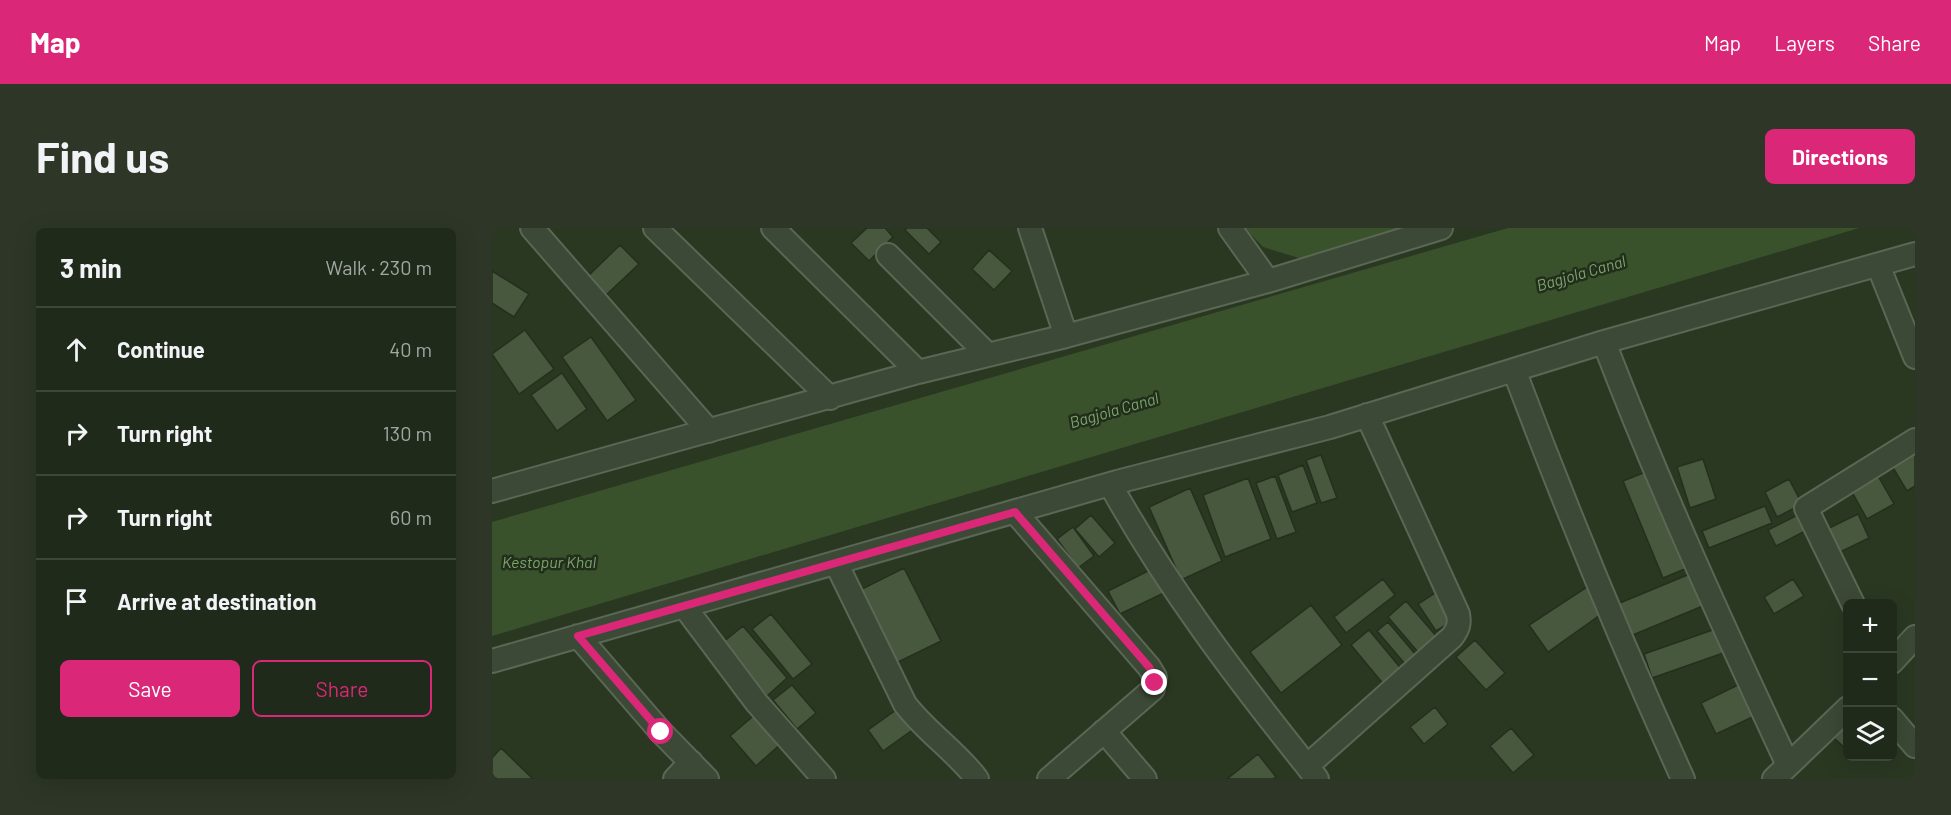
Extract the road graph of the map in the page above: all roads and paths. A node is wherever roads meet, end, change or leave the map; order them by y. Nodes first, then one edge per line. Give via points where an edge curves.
1 (532, 228) edge
2 (655, 228) edge
3 (773, 228) edge
4 (1030, 228) edge
5 (1230, 228) edge
6 (1442, 228) edge
7 (1915, 254) edge
8 (888, 255) dead end
9 (1878, 265) junction
10 (1268, 281) junction
11 (1066, 336) junction
12 (1604, 342) junction
13 (988, 355) junction
14 (1915, 357) edge
15 (1514, 370) junction
16 (918, 372) junction
17 (830, 398) junction
18 (1367, 415) junction
19 (709, 431) junction
20 (1915, 440) edge
21 (1110, 484) junction
22 (492, 491) edge
23 (1015, 512) junction
24 (836, 563) junction
25 (1852, 599) edge
26 (684, 606) junction
27 (578, 636) junction
28 (1915, 637) edge
29 (1897, 657) edge
30 (492, 661) edge
31 (1843, 713) edge
32 (1897, 724) edge
33 (1104, 731) junction
34 (1915, 746) edge
35 (691, 762) junction
36 (1312, 772) edge
37 (1781, 772) edge
38 (675, 779) edge
39 (707, 779) edge
40 (824, 779) edge
41 (977, 779) edge
42 (1049, 779) edge
43 (1145, 779) edge
44 (1683, 779) edge

1 - 19 street
2 - 17 street
3 - 16 street
4 - 11 street
5 - 10 street
6 - 10 street
7 - 9 street
8 - 13 street
9 - 12 street
9 - 14 street
10 - 11 street
11 - 13 street
12 - 15 street
12 - 37 street via 1739,661
13 - 16 street
15 - 18 street
15 - 44 street via 1571,521
16 - 17 street
17 - 19 street
18 - 21 street
18 - 36 street via 1453,604 1458,630
19 - 22 street
20 - 25 street via 1806,508
21 - 23 street
21 - 36 street via 1169,582 1236,677
23 - 24 street
23 - 33 street via 1155,677 1153,689
24 - 26 street
24 - 41 street via 905,704
26 - 27 street
26 - 40 street via 756,702
27 - 30 street
27 - 35 street
28 - 29 street
31 - 37 street
32 - 34 street
33 - 42 street
33 - 43 street
35 - 38 street
35 - 39 street

